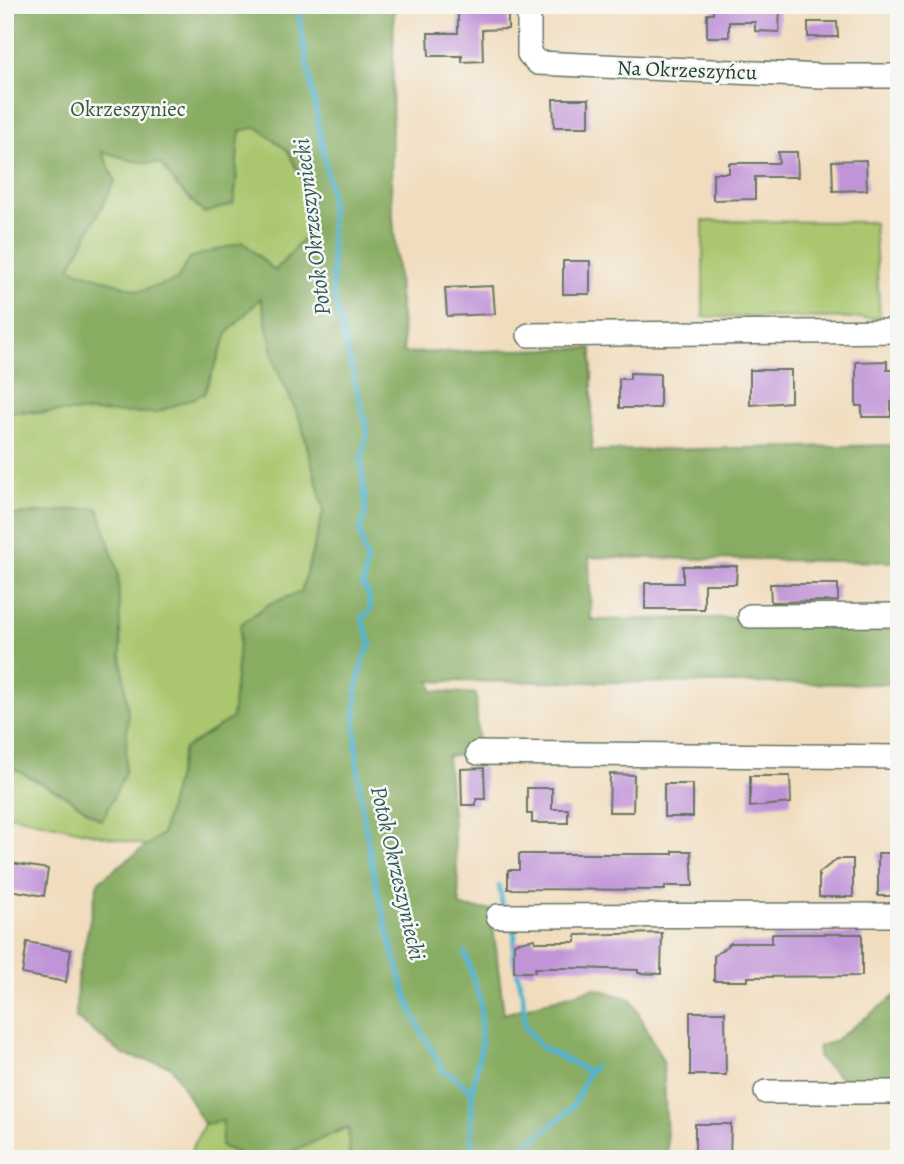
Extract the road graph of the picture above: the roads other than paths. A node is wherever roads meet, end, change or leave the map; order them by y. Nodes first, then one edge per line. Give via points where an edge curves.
1 (529, 5) edge
2 (899, 76) edge
3 (899, 331) edge
4 (528, 335) dead end
5 (899, 615) edge
6 (750, 617) dead end
7 (478, 753) dead end
8 (899, 757) edge
9 (899, 915) edge
10 (498, 916) dead end
11 (766, 1092) dead end
12 (899, 1092) edge

1 - 2 street, Na Okrzeszyńcu via 529,54 538,63
3 - 4 street
5 - 6 street
7 - 8 street
9 - 10 street
11 - 12 street

